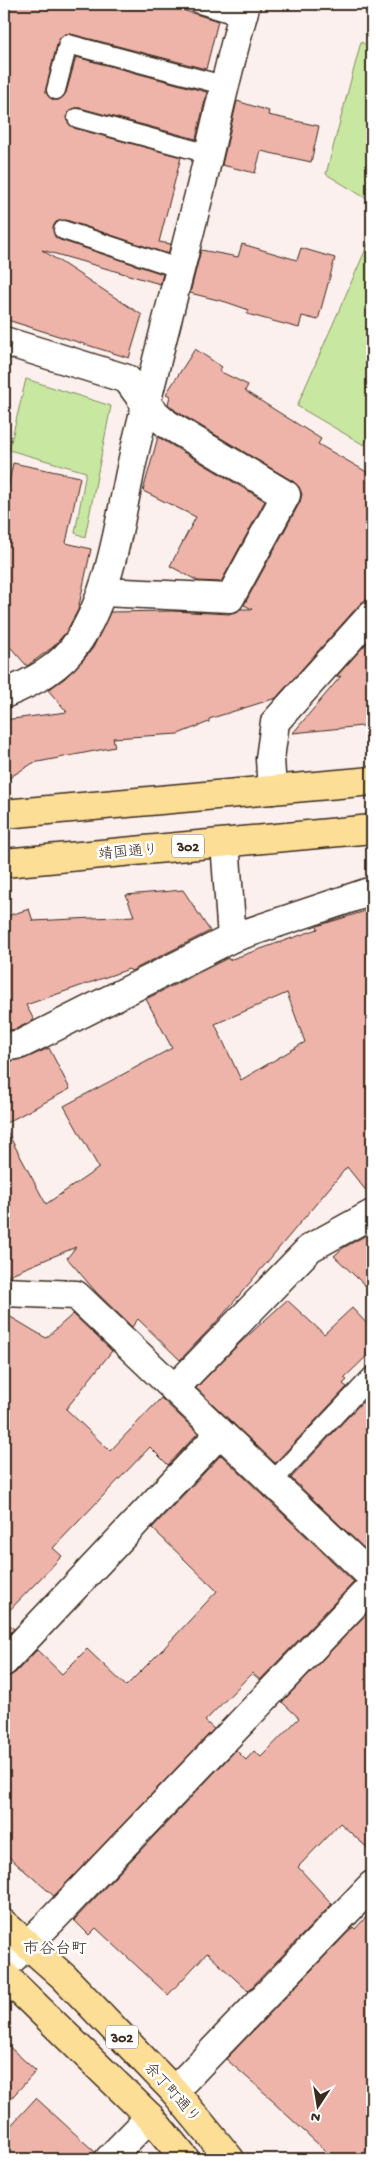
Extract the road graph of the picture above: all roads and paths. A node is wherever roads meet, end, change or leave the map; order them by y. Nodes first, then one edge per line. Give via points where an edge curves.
1 (199, 4) edge
2 (244, 10) edge
3 (223, 85) junction
4 (56, 90) dead end
5 (77, 118) dead end
6 (209, 154) junction
7 (63, 230) dead end
8 (181, 269) junction
9 (4, 341) edge
10 (146, 405) junction
11 (104, 592) junction
12 (372, 614) edge
13 (4, 694) edge
14 (372, 781) edge
15 (272, 790) junction
16 (4, 814) edge
17 (372, 829) edge
18 (225, 843) junction
19 (4, 863) edge
20 (372, 891) edge
21 (232, 938) junction
22 (4, 1047) edge
23 (372, 1214) edge
24 (4, 1292) edge
25 (372, 1376) edge
26 (174, 1388) junction
27 (220, 1433) junction
28 (272, 1482) junction
29 (372, 1577) edge
30 (372, 1586) edge
31 (4, 1662) edge
32 (372, 1885) edge
33 (4, 1924) edge
34 (27, 1946) junction
35 (4, 1967) edge
36 (4, 1975) edge
37 (174, 2091) junction
38 (150, 2116) junction
39 (109, 2159) edge
40 (185, 2159) edge
41 (230, 2159) edge

1 - 2 lane
2 - 3 street
3 - 4 lane via 68,44
3 - 6 street
5 - 6 lane
6 - 8 street
7 - 8 lane
8 - 10 street
9 - 10 street via 127,379
10 - 11 street
10 - 11 street via 167,424 286,495 230,598
11 - 13 street via 79,640 58,664 33,682
12 - 15 street via 274,722 270,759
14 - 15 main road
15 - 16 main road
17 - 18 main road, 靖国通り / 302
18 - 19 main road, 靖国通り / 302
18 - 21 street
20 - 21 street
21 - 22 street via 21,1044
23 - 26 street via 310,1248
24 - 26 street via 76,1295
25 - 28 lane
26 - 27 street
27 - 28 street
27 - 31 street
28 - 29 street
30 - 34 street
32 - 37 street
33 - 34 main road, 余丁町通り / 302
34 - 35 street
34 - 37 main road, 余丁町通り / 302 via 64,1977
36 - 38 main road, 302
37 - 41 main road, 余丁町通り / 302
38 - 39 street
38 - 40 main road, 302

